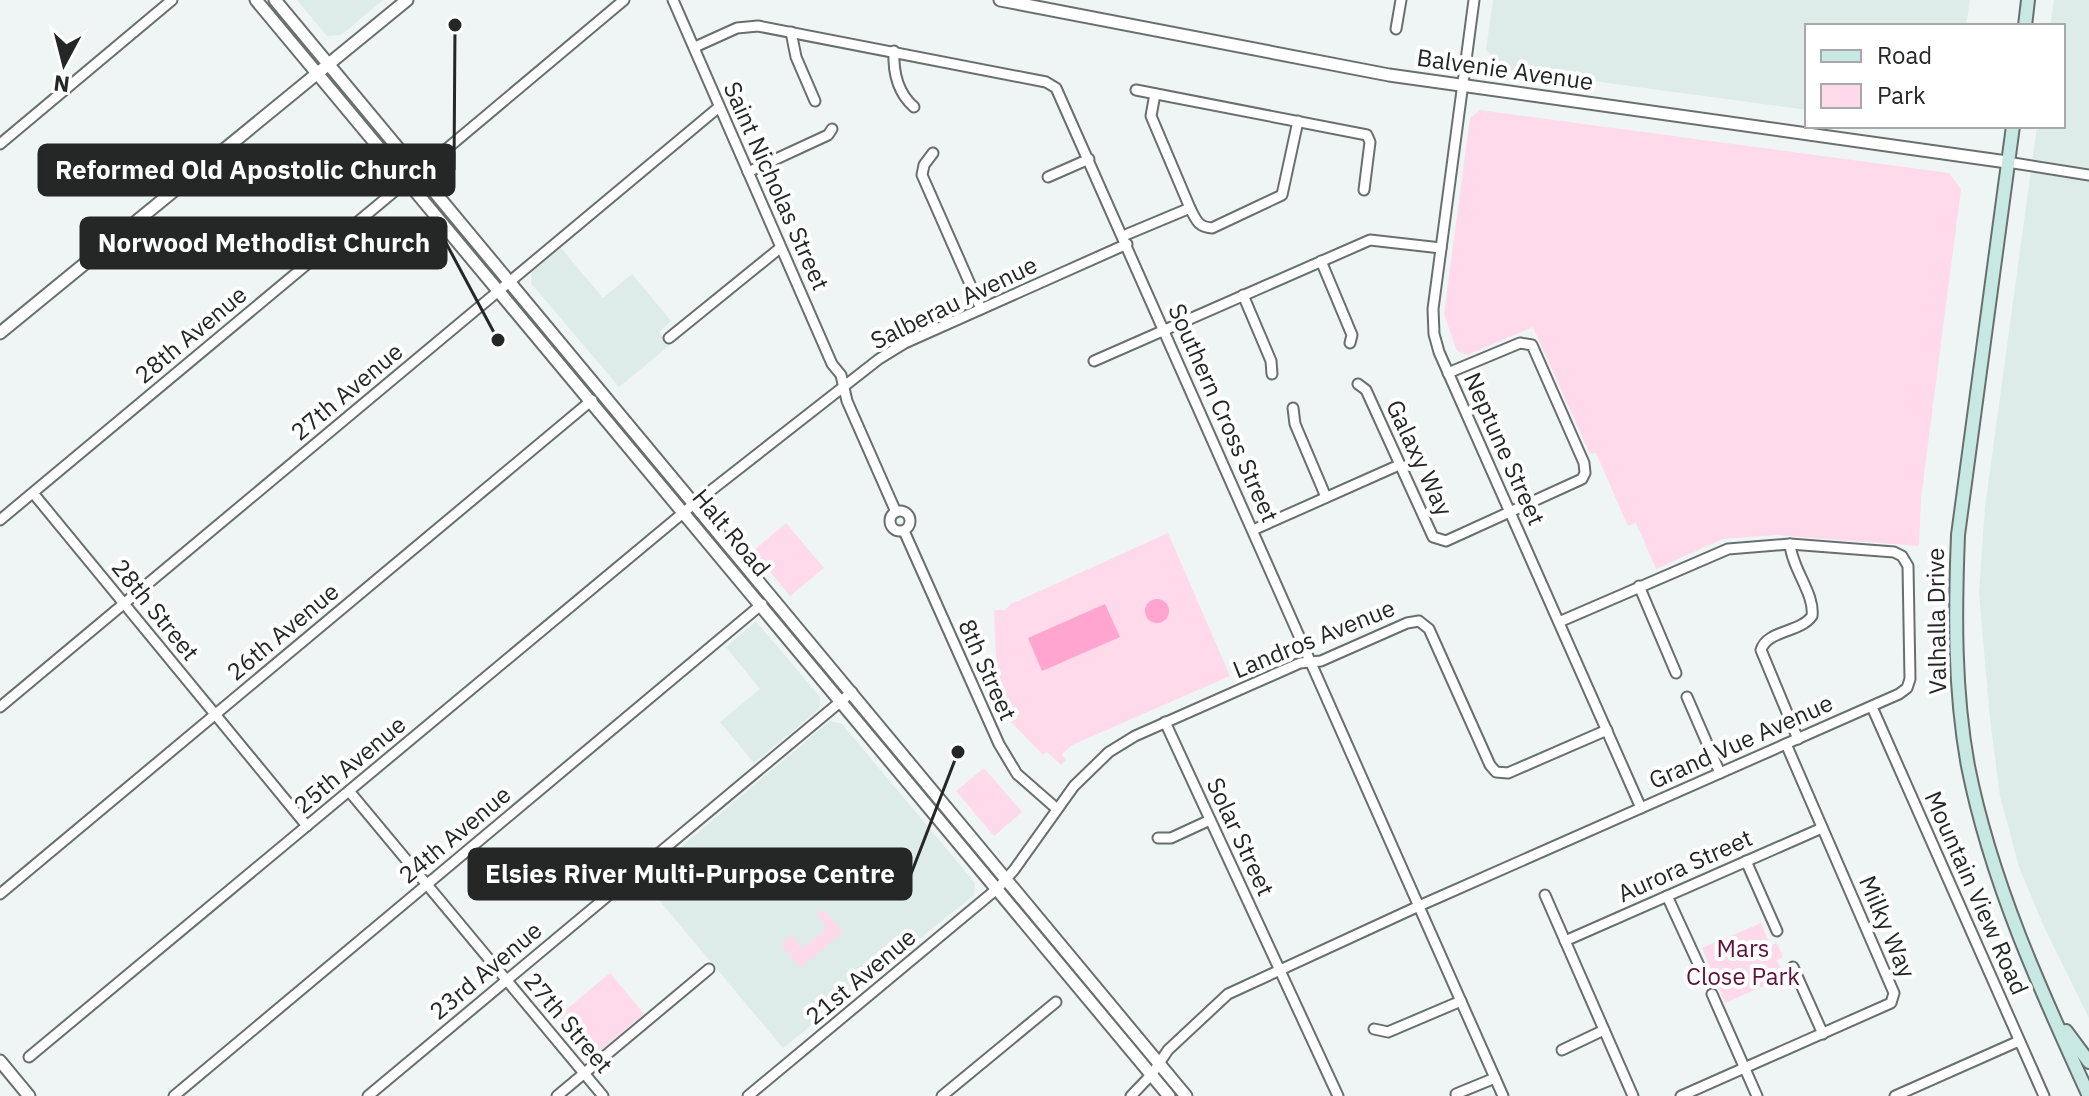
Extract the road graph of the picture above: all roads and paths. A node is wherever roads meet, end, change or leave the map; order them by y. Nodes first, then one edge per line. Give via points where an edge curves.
1 (172, 0) edge
2 (256, 0) edge
3 (275, 0) edge
4 (407, 0) edge
5 (624, 0) edge
6 (673, 0) edge
7 (1000, 0) edge
8 (1401, 0) edge
9 (1474, 0) edge
10 (2028, 0) edge
11 (2025, 24) edge
12 (1396, 29) dead end
13 (791, 32) junction
14 (695, 47) junction
15 (894, 51) junction
16 (327, 64) junction
17 (316, 72) junction
18 (1462, 86) junction
19 (1136, 90) dead end
20 (1155, 94) junction
21 (815, 101) dead end
22 (719, 107) junction
23 (914, 107) dead end
24 (1298, 121) junction
25 (2013, 128) edge
26 (832, 129) dead end
27 (0, 144) edge
28 (933, 153) dead end
29 (1089, 159) junction
30 (2007, 162) junction
31 (419, 172) junction
32 (748, 172) junction
33 (2089, 175) edge
34 (1048, 177) dead end
35 (408, 180) junction
36 (1364, 190) dead end
37 (1190, 208) junction
38 (1125, 240) junction
39 (780, 248) junction
40 (1441, 248) junction
41 (1321, 261) junction
42 (510, 281) junction
43 (500, 290) junction
44 (1243, 295) junction
45 (981, 309) junction
46 (1165, 330) junction
47 (0, 333) edge
48 (669, 338) dead end
49 (1350, 343) dead end
50 (1094, 361) dead end
51 (1448, 373) junction
52 (1272, 374) dead end
53 (1358, 384) dead end
54 (843, 386) junction
55 (592, 400) junction
56 (1293, 408) dead end
57 (1399, 465) junction
58 (33, 493) junction
59 (1326, 497) junction
60 (695, 503) junction
61 (1510, 511) junction
62 (685, 512) junction
63 (0, 520) edge
64 (1253, 530) junction
65 (1790, 544) junction
66 (1639, 586) junction
67 (124, 604) junction
68 (762, 604) junction
69 (1559, 622) junction
70 (1311, 662) junction
71 (1676, 673) dead end
72 (852, 692) junction
73 (1687, 697) dead end
74 (842, 701) junction
75 (0, 707) edge
76 (1872, 707) junction
77 (215, 715) junction
78 (1165, 722) junction
79 (1607, 730) junction
80 (1798, 739) junction
81 (1786, 744) junction
82 (1720, 773) junction
83 (349, 791) junction
84 (1641, 808) junction
85 (1057, 809) junction
86 (1210, 820) junction
87 (307, 826) junction
88 (1822, 828) junction
89 (1158, 838) dead end
90 (1746, 861) junction
91 (1002, 883) junction
92 (427, 885) junction
93 (0, 894) edge
94 (1545, 895) dead end
95 (1667, 896) junction
96 (1419, 906) junction
97 (1777, 931) dead end
98 (1565, 941) junction
99 (1793, 967) dead end
100 (709, 969) dead end
101 (1280, 969) junction
102 (1702, 972) dead end
103 (506, 980) junction
104 (2041, 991) junction
105 (1712, 994) dead end
106 (1461, 1001) junction
107 (1056, 1002) dead end
108 (1374, 1029) dead end
109 (1604, 1030) junction
110 (1823, 1034) junction
111 (2019, 1041) junction
112 (1562, 1050) dead end
113 (29, 1057) dead end
114 (0, 1061) edge
115 (1160, 1062) junction
116 (2089, 1062) edge
117 (1745, 1068) junction
118 (584, 1074) junction
119 (1152, 1074) junction
120 (1495, 1078) junction
121 (1456, 1094) edge
122 (1333, 1095) edge
123 (29, 1096) edge
124 (174, 1096) edge
125 (368, 1096) edge
126 (557, 1096) edge
127 (603, 1096) edge
128 (748, 1096) edge
129 (942, 1096) edge
130 (1131, 1096) edge
131 (1169, 1096) edge
132 (1186, 1096) edge
133 (1503, 1096) edge
134 (1633, 1096) edge
135 (1681, 1096) edge
136 (1757, 1096) edge
137 (1895, 1096) edge
138 (2044, 1096) edge
139 (2089, 1096) edge

1 - 27 street
2 - 17 street, Halt Road
3 - 16 street, Halt Road
4 - 16 street
5 - 31 street
6 - 14 street, Saint Nicholas Street
7 - 18 street, Balvenie Avenue
8 - 12 street
9 - 18 street, Neptune Street
10 - 11 main road
13 - 14 street, Southern Cross Street via 748,26
13 - 15 street, Southern Cross Street
13 - 21 street
14 - 22 street, Saint Nicholas Street
15 - 23 street via 893,68 904,98
15 - 29 street, Southern Cross Street via 1046,82 1056,88
16 - 17 street
16 - 31 street, Halt Road
17 - 35 street, Halt Road
17 - 47 street
18 - 30 street, Balvenie Avenue
18 - 40 street, Neptune Street
19 - 20 street
20 - 24 street
20 - 37 street via 1151,116
22 - 32 street, Saint Nicholas Street
22 - 42 street, 27th Avenue
24 - 36 street via 1367,135
24 - 37 street via 1282,195 1212,228 1196,221
25 - 30 main road, Valhalla Drive
26 - 32 street
28 - 45 street via 922,175
29 - 34 street
29 - 38 street, Southern Cross Street
30 - 33 street
30 - 104 main road, Valhalla Drive via 1962,494 1956,630 1959,697 1975,796 2005,899
31 - 42 street, Halt Road
32 - 39 street, Saint Nicholas Street
35 - 43 street, Halt Road
35 - 58 street, 28th Avenue
37 - 38 street, Salberau Avenue
38 - 45 street, Salberau Avenue
38 - 46 street, Southern Cross Street
39 - 48 street
39 - 54 street, Saint Nicholas Street
40 - 41 street via 1370,240
40 - 51 street, Neptune Street via 1433,326
41 - 44 street
41 - 49 street via 1352,335
42 - 43 street, 27th Avenue
42 - 60 street, Halt Road
43 - 55 street, Halt Road
43 - 67 street, 27th Avenue
44 - 46 street
44 - 52 street
45 - 54 street, Salberau Avenue via 891,350
46 - 50 street
46 - 64 street, Southern Cross Street
51 - 61 street, Neptune Street
51 - 61 street, Galaxy Way via 1520,343 1535,349 1585,473 1575,484
53 - 57 street, Galaxy Way via 1366,390
54 - 60 street, Salberau Avenue
54 - 85 street, 8th Street via 896,512 909,519 904,531 999,744 1017,774
55 - 62 street, Halt Road
55 - 77 street, 26th Avenue
56 - 59 street
57 - 59 street
57 - 61 street, Galaxy Way via 1437,540 1446,541
58 - 63 street, 28th Avenue
58 - 67 street, 28th Street
59 - 64 street
60 - 62 street, 25th Avenue
60 - 72 street, Halt Road
61 - 69 street, Neptune Street
62 - 68 street, Halt Road
62 - 83 street, 25th Avenue
64 - 70 street, Southern Cross Street
65 - 66 street, Grand Vue Avenue via 1720,551
65 - 76 street, Grand Vue Avenue via 1894,552 1907,562 1909,684
65 - 80 street via 1812,616 1765,641 1761,650
66 - 69 street, Grand Vue Avenue
66 - 71 street
67 - 75 street, 27th Avenue
67 - 77 street, 28th Street
68 - 74 street, Halt Road
68 - 92 street, 24th Avenue
69 - 79 street, Neptune Street
70 - 78 street, Landros Avenue
70 - 79 street, Landros Avenue via 1411,621 1422,623 1490,765 1500,774
70 - 96 street, Southern Cross Street
72 - 74 street, 23rd Avenue
72 - 91 street, Halt Road
73 - 82 street
74 - 91 street, Halt Road
74 - 103 street, 23rd Avenue
76 - 80 street, Grand Vue Avenue
76 - 111 street, Mountain View Road
77 - 87 street, 28th Street
77 - 93 street, 26th Avenue
78 - 85 street, Landros Avenue via 1121,743 1097,762
78 - 86 street, Solar Street
79 - 84 street, Neptune Street
80 - 81 street, Grand Vue Avenue
81 - 82 street, Grand Vue Avenue
81 - 88 street, Milky Way
82 - 84 street, Grand Vue Avenue
83 - 87 street, 25th Avenue
83 - 92 street, 27th Street
84 - 96 street, Grand Vue Avenue
85 - 91 street, Landros Avenue
86 - 89 street via 1171,838
86 - 101 street, Solar Street
87 - 113 street, 25th Avenue
88 - 90 street, Aurora Street
88 - 110 street, Milky Way via 1894,996 1891,1003
90 - 95 street, Aurora Street
90 - 97 street
91 - 115 street, Halt Road
91 - 119 street, Halt Road
91 - 128 street, 21st Avenue
92 - 103 street, 27th Street
92 - 124 street, 24th Avenue
94 - 98 street
95 - 98 street, Aurora Street
95 - 102 street
96 - 101 street, Grand Vue Avenue
96 - 106 street, Southern Cross Street
98 - 109 street
99 - 110 street
100 - 118 street
101 - 115 street, Grand Vue Avenue via 1224,996
101 - 122 street, Solar Street
103 - 118 street, 27th Street
103 - 125 street, 23rd Avenue
104 - 116 main road
104 - 139 main road, Valhalla Drive
105 - 117 street
106 - 108 street via 1388,1032
106 - 120 street, Southern Cross Street
107 - 129 street
109 - 112 street
109 - 134 street
110 - 117 street, Milky Way
111 - 137 street
111 - 138 street, Mountain View Road
114 - 123 street
115 - 119 street, Grand Vue Avenue
115 - 132 street, Halt Road
117 - 135 street, Milky Way
117 - 136 street
118 - 126 street
118 - 127 street, 27th Street
119 - 130 street, Grand Vue Avenue
119 - 131 street, Halt Road
120 - 121 street
120 - 133 street, Southern Cross Street

